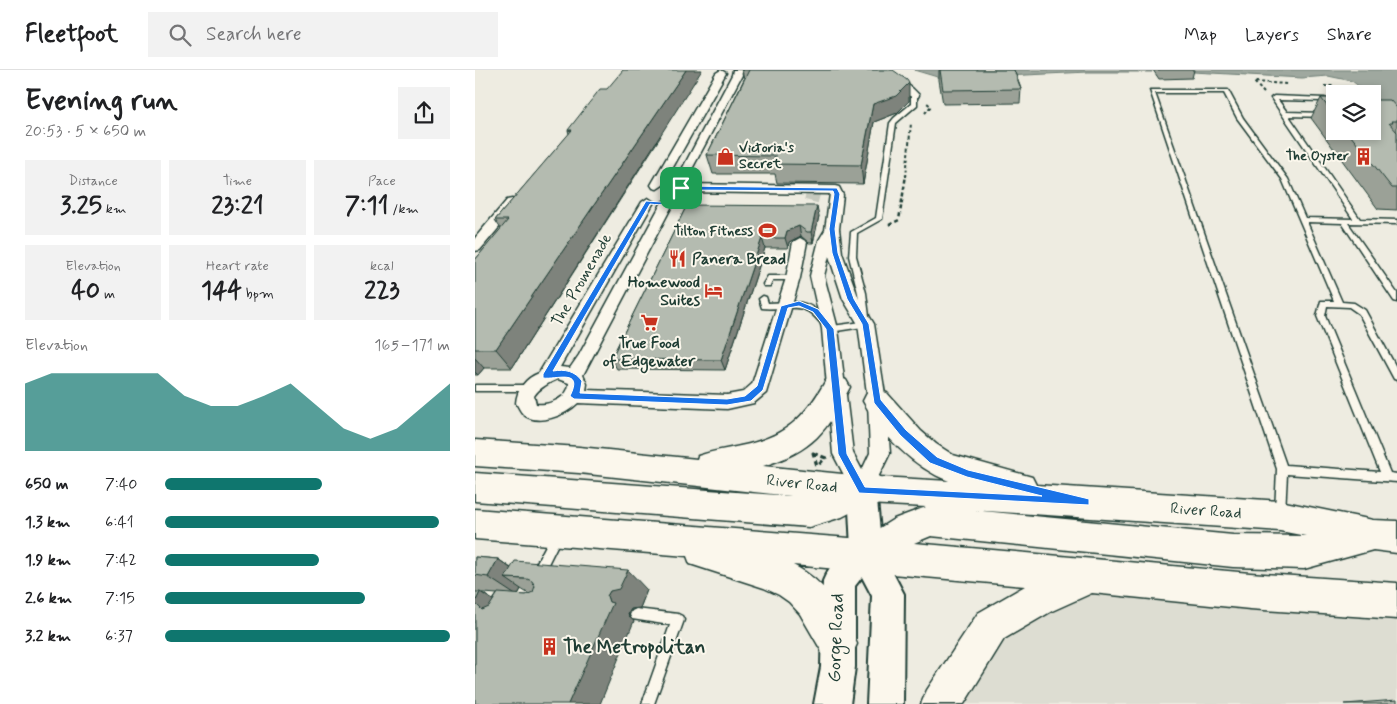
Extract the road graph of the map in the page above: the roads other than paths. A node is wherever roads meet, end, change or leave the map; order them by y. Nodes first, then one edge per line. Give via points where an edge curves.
1 (737, 70) edge
2 (846, 70) edge
3 (717, 72) edge
4 (914, 95) joint
5 (1326, 101) edge
6 (1285, 114) junction
7 (1326, 114) edge
8 (657, 185) junction
9 (676, 193) junction
10 (520, 194) edge
11 (648, 202) junction
12 (1303, 220) junction
13 (1343, 220) junction
14 (1358, 221) junction
15 (1397, 222) edge
16 (832, 229) junction
17 (800, 242) tunnel mouth
18 (475, 247) edge
19 (793, 278) junction
20 (767, 284) dead end
21 (763, 299) dead end
22 (1397, 299) edge
23 (1338, 302) junction
24 (785, 306) junction
25 (865, 324) junction
26 (830, 329) junction
27 (546, 376) junction
28 (574, 376) junction
29 (1397, 377) edge
30 (836, 387) junction
31 (475, 388) edge
32 (529, 388) junction
33 (574, 396) junction
34 (877, 400) junction
35 (475, 453) edge
36 (1282, 469) junction
37 (676, 471) junction
38 (1392, 477) edge
39 (475, 487) edge
40 (862, 490) junction
41 (1085, 502) junction
42 (1279, 516) junction
43 (475, 524) edge
44 (559, 530) junction
45 (650, 536) junction
46 (1385, 536) edge
47 (867, 555) junction
48 (1091, 576) junction
49 (533, 580) edge
50 (1397, 601) edge
51 (636, 614) dead end
52 (838, 644) junction
53 (648, 704) edge
54 (832, 704) edge
55 (885, 704) edge
56 (941, 704) edge

1 - 3 street
1 - 9 street
2 - 4 street via 891,79
3 - 8 street
4 - 25 lane via 914,106 893,123 879,219 854,232 851,246 862,293
5 - 6 lane via 1274,98
6 - 7 lane
6 - 14 lane
8 - 9 street
8 - 11 street, The Promenade via 646,191 644,195
9 - 11 street via 661,204
9 - 16 street via 824,200 835,208
9 - 28 street
10 - 18 street
11 - 27 street, The Promenade
12 - 13 lane
12 - 23 lane
12 - 36 lane via 1285,179 1240,118 1225,91 1151,91
13 - 14 lane
13 - 22 lane
14 - 15 lane
16 - 25 street via 835,253
16 - 26 street via 817,276
17 - 19 street
19 - 20 lane via 771,278
19 - 24 street
21 - 24 lane via 765,306
23 - 29 lane via 1362,312
23 - 38 lane via 1324,303 1321,316
24 - 26 lane via 799,303 816,310
24 - 33 street via 760,388 748,398 727,402
25 - 26 lane
25 - 34 street
26 - 30 street
27 - 28 street via 566,373
27 - 32 street
28 - 33 street via 578,388
30 - 37 main road via 817,420 797,439 768,454
30 - 40 street via 843,454
31 - 32 lane
32 - 33 street via 524,403 536,412 557,409
34 - 40 street via 880,453
34 - 41 main road via 903,433 933,460 967,474
35 - 37 main road, River Road
36 - 38 lane
36 - 42 lane
37 - 40 main road, River Road
39 - 40 main road via 809,512 827,510
40 - 41 main road, River Road
40 - 47 main road
41 - 42 main road, River Road
42 - 46 main road, River Road
43 - 44 main road
44 - 45 main road
44 - 49 lane
45 - 47 main road
45 - 52 main road via 768,571 802,591 827,623
46 - 47 main road via 1304,553 1259,552 931,521 911,526
47 - 48 main road
47 - 52 main road, Gorge Road via 849,568 839,581
47 - 55 main road via 888,594
48 - 50 main road
48 - 56 main road via 1039,598 991,626
51 - 53 lane via 678,620
52 - 54 main road, Gorge Road

